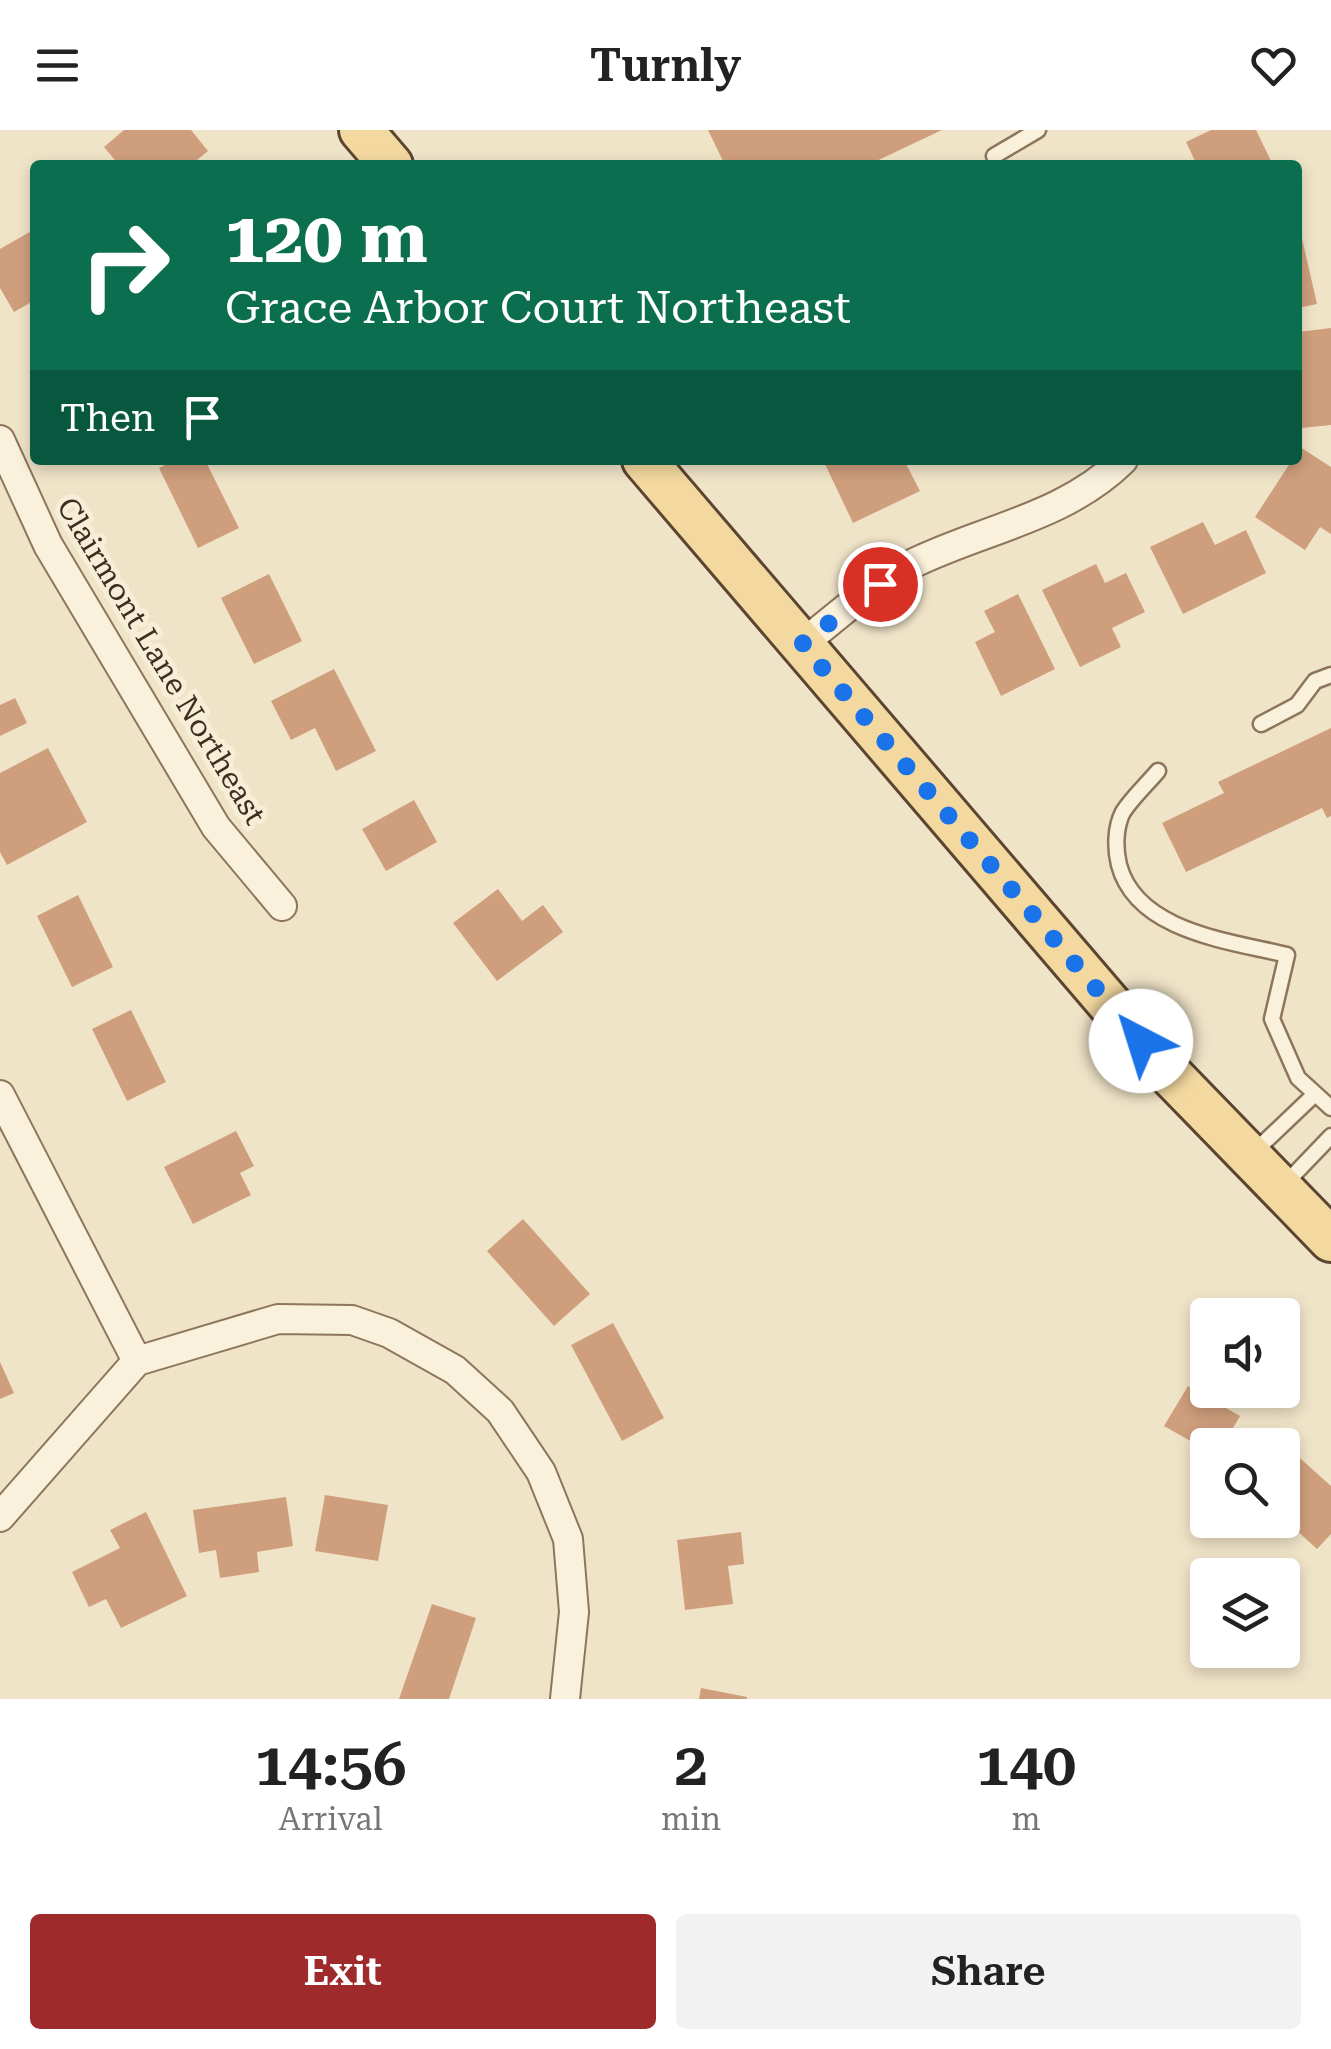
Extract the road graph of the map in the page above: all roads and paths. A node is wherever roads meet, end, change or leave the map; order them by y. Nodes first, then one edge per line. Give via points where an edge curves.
1 (361, 130) edge
2 (1038, 130) edge
3 (994, 156) dead end
4 (387, 160) edge
5 (0, 440) edge
6 (648, 465) edge
7 (1118, 465) edge
8 (802, 644) junction
9 (1331, 675) edge
10 (1261, 724) dead end
11 (1158, 771) dead end
12 (282, 906) dead end
13 (1315, 1094) junction
14 (0, 1095) edge
15 (1331, 1108) edge
16 (1331, 1136) edge
17 (1249, 1157) junction
18 (1280, 1189) junction
19 (1331, 1240) edge
20 (137, 1361) junction
21 (0, 1517) edge
22 (565, 1699) edge

1 - 4 main road
2 - 3 lane
5 - 12 street, Clairmont Lane Northeast via 48,546 216,828
6 - 8 main road
7 - 8 street via 1097,486 1047,512 896,573
8 - 17 main road via 1166,1070
9 - 10 lane via 1314,681 1298,706
11 - 13 lane via 1122,814 1115,850 1122,875 1143,904 1169,921 1286,955 1272,1019 1298,1078
13 - 15 lane
13 - 17 lane
14 - 20 street
16 - 18 lane
17 - 18 main road
18 - 19 main road
20 - 21 street
20 - 22 street via 278,1319 352,1320 455,1370 500,1411 541,1472 568,1540 574,1612

